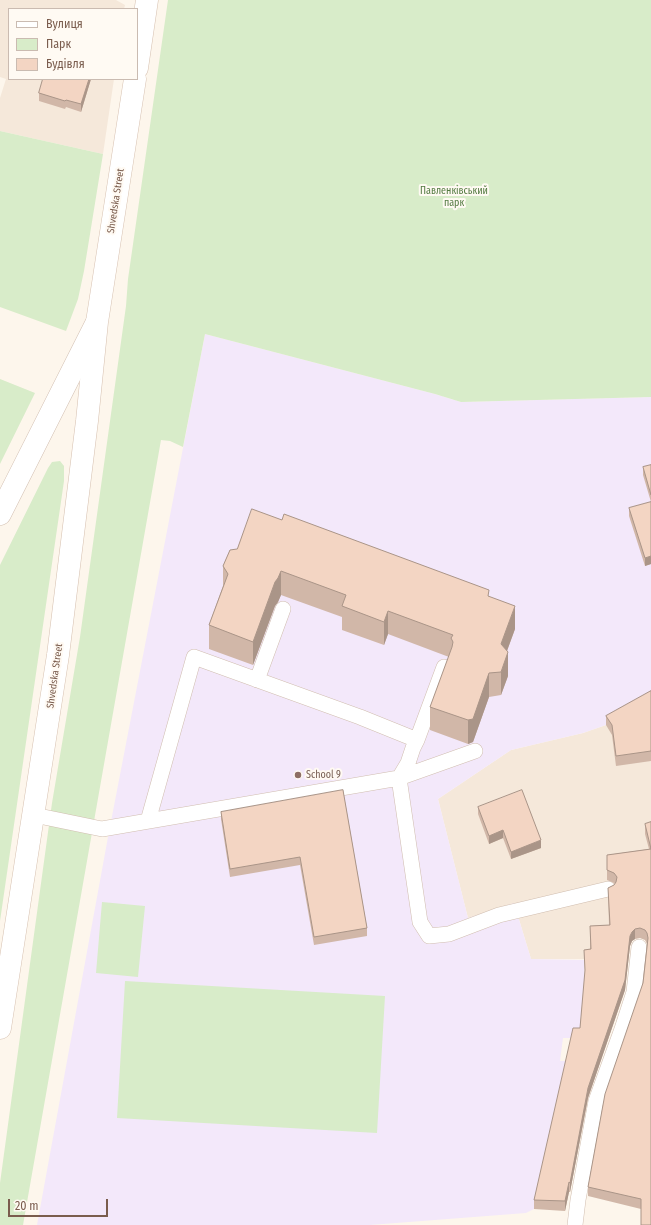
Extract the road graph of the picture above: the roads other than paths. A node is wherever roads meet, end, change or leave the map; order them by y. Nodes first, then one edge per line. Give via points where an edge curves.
1 (147, 0) edge
2 (138, 61) edge
3 (135, 80) edge
4 (97, 322) junction
5 (0, 514) edge
6 (283, 609) dead end
7 (444, 667) edge
8 (257, 680) junction
9 (417, 740) junction
10 (475, 751) dead end
11 (399, 778) junction
12 (34, 815) junction
13 (148, 821) junction
14 (608, 889) edge
15 (639, 947) dead end
16 (0, 1028) edge
17 (575, 1225) edge

1 - 2 street
3 - 4 street, Shvedska Street
4 - 5 street, Shvedska Street
4 - 12 street, Shvedska Street via 59,647
6 - 8 lane
7 - 9 lane
8 - 9 lane
8 - 13 lane via 194,657
9 - 11 lane
10 - 11 lane
11 - 13 lane
11 - 14 lane via 420,922 429,936 449,934 499,915
12 - 13 lane via 102,829
12 - 16 street, Shvedska Street
15 - 17 lane via 634,992 596,1101

